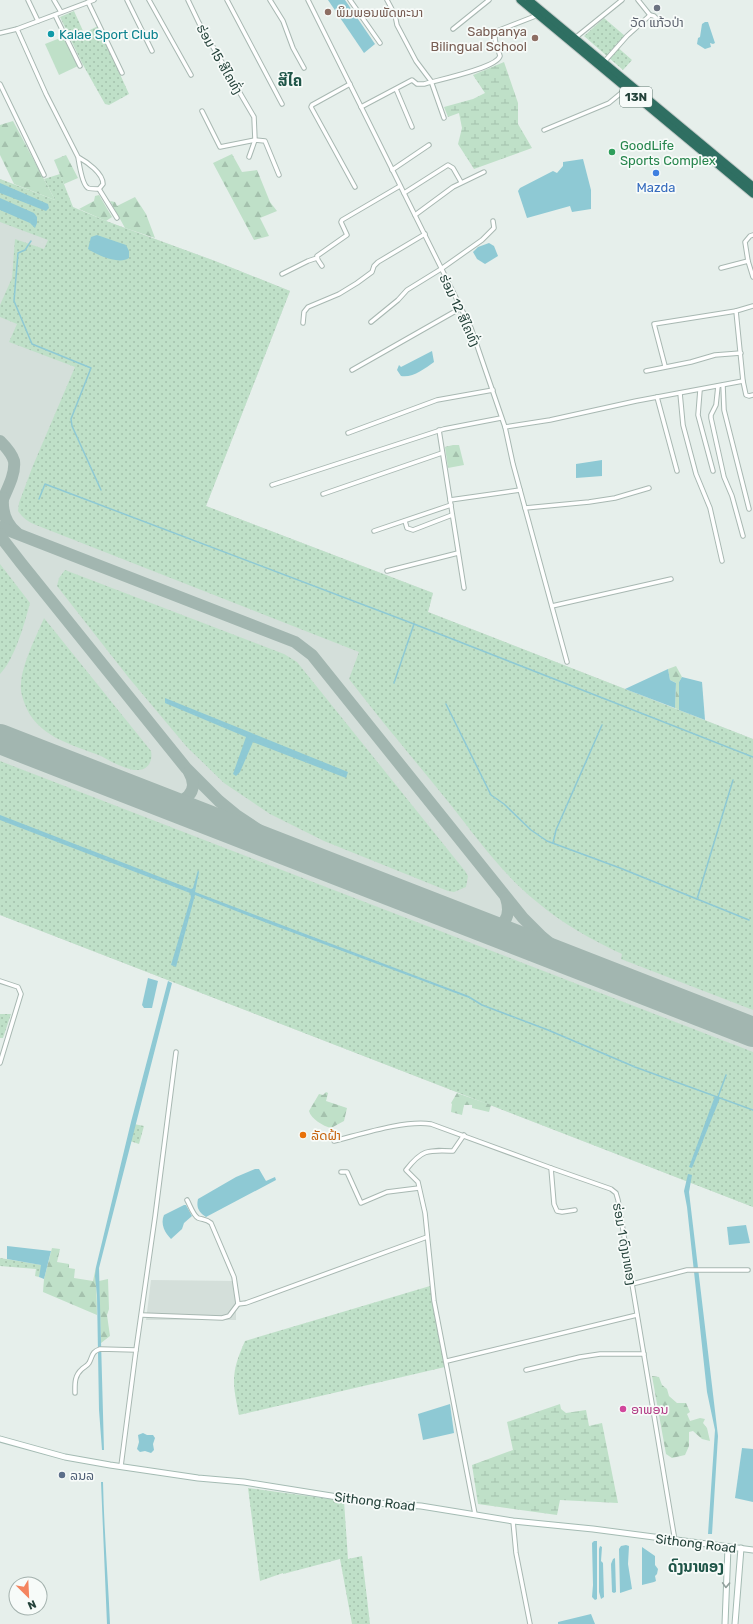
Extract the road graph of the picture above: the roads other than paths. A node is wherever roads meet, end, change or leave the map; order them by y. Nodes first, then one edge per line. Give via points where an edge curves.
1 (28, 0) edge
2 (54, 0) edge
3 (94, 0) edge
4 (127, 0) edge
5 (149, 0) edge
6 (188, 0) edge
7 (227, 0) edge
8 (270, 0) edge
9 (308, 0) edge
10 (350, 0) edge
11 (387, 0) edge
12 (489, 0) edge
13 (520, 0) edge
14 (529, 0) edge
15 (622, 0) edge
16 (638, 0) edge
17 (88, 2) junction
18 (60, 12) junction
19 (55, 15) junction
20 (538, 15) junction
21 (650, 15) junction
22 (38, 21) junction
23 (659, 21) dead end
24 (17, 29) junction
25 (453, 29) dead end
26 (0, 33) edge
27 (575, 38) junction
28 (380, 43) dead end
29 (152, 51) dead end
30 (603, 62) junction
31 (80, 66) dead end
32 (304, 68) dead end
33 (122, 73) dead end
34 (191, 75) dead end
35 (432, 81) junction
36 (0, 84) edge
37 (350, 84) junction
38 (396, 89) junction
39 (626, 89) junction
40 (282, 104) dead end
41 (361, 107) junction
42 (202, 112) dead end
43 (444, 118) dead end
44 (412, 127) dead end
45 (544, 130) dead end
46 (255, 140) junction
47 (429, 145) dead end
48 (78, 157) junction
49 (249, 157) dead end
50 (392, 170) junction
51 (484, 172) dead end
52 (44, 175) dead end
53 (280, 175) dead end
54 (461, 182) junction
55 (400, 186) junction
56 (354, 187) dead end
57 (99, 189) junction
58 (752, 190) edge
59 (404, 193) junction
60 (415, 215) junction
61 (117, 218) dead end
62 (493, 221) dead end
63 (425, 234) junction
64 (753, 235) edge
65 (317, 258) junction
66 (748, 261) junction
67 (322, 266) dead end
68 (721, 268) dead end
69 (442, 269) junction
70 (282, 274) dead end
71 (753, 278) edge
72 (753, 306) edge
73 (461, 308) junction
74 (736, 311) junction
75 (371, 322) dead end
76 (303, 323) dead end
77 (741, 353) junction
78 (664, 366) junction
79 (352, 370) dead end
80 (646, 371) dead end
81 (743, 381) junction
82 (723, 385) junction
83 (718, 386) junction
84 (493, 390) junction
85 (700, 390) junction
86 (680, 393) junction
87 (753, 395) edge
88 (656, 397) junction
89 (501, 418) junction
90 (505, 427) junction
91 (439, 430) junction
92 (348, 434) dead end
93 (442, 453) junction
94 (677, 471) dead end
95 (713, 471) dead end
96 (272, 485) dead end
97 (649, 488) dead end
98 (520, 490) junction
99 (323, 494) dead end
100 (450, 500) junction
101 (451, 505) junction
102 (525, 508) junction
103 (749, 510) dead end
104 (452, 515) junction
105 (404, 521) junction
106 (374, 531) dead end
107 (742, 536) dead end
108 (458, 553) junction
109 (722, 561) dead end
110 (387, 571) dead end
111 (671, 579) dead end
112 (464, 588) dead end
113 (552, 606) junction
114 (567, 662) dead end
115 (0, 981) edge
116 (176, 1052) dead end
117 (0, 1063) edge
118 (464, 1135) junction
119 (334, 1141) dead end
120 (551, 1168) junction
121 (341, 1172) dead end
122 (419, 1188) junction
123 (187, 1200) dead end
124 (576, 1210) dead end
125 (427, 1237) junction
126 (748, 1270) dead end
127 (632, 1284) junction
128 (238, 1304) junction
129 (142, 1315) junction
130 (637, 1315) junction
131 (136, 1350) junction
132 (644, 1354) junction
133 (447, 1361) junction
134 (526, 1370) dead end
135 (76, 1393) dead end
136 (0, 1439) edge
137 (121, 1466) junction
138 (475, 1514) junction
139 (513, 1521) junction
140 (675, 1541) junction
141 (728, 1547) junction
142 (741, 1548) junction
143 (753, 1550) edge
144 (530, 1624) edge
145 (725, 1624) edge
146 (735, 1624) edge

1 - 22 street
2 - 18 street
3 - 17 street
4 - 29 street
5 - 34 street
6 - 46 street, ຮ່ອມ 15 ສີໄຄທົ່ງ via 254,117
7 - 40 street
8 - 32 street via 283,21
9 - 37 street, ຮ່ອມ 12 ສີໄຄທົ່ງ
10 - 28 street
11 - 35 street via 416,61
12 - 25 street
13 - 20 highway, 13N
14 - 27 highway, 13N
15 - 27 street
16 - 21 street
17 - 18 street
17 - 33 street
18 - 19 street
19 - 22 street
19 - 31 street
20 - 35 street via 497,31 495,39 500,56 497,62
20 - 39 highway, 13N
21 - 23 street
21 - 30 street
22 - 24 street
24 - 26 street
24 - 48 street
27 - 30 highway, 13N
30 - 58 highway, 13N
35 - 38 street via 420,84 412,80
35 - 43 street
36 - 52 street
37 - 41 street, ຮ່ອມ 12 ສີໄຄທົ່ງ
37 - 56 street via 311,107
38 - 41 street
38 - 44 street
39 - 45 street via 609,103
39 - 58 highway, 13N
41 - 50 street, ຮ່ອມ 12 ສີໄຄທົ່ງ
42 - 46 street via 220,147
46 - 49 street
46 - 53 street via 266,142
47 - 50 street
48 - 57 street via 87,188
48 - 57 street via 88,162 102,179 103,184
50 - 55 street, ຮ່ອມ 12 ສີໄຄທົ່ງ
51 - 54 street
54 - 59 street via 453,168 448,165
54 - 60 street
55 - 59 street, ຮ່ອມ 12 ສີໄຄທົ່ງ
55 - 65 street via 344,218 341,222 347,235
57 - 61 street
59 - 60 street, ຮ່ອມ 12 ສີໄຄທົ່ງ
60 - 63 street, ຮ່ອມ 12 ສີໄຄທົ່ງ
62 - 69 street via 494,228 487,236
63 - 69 street, ຮ່ອມ 12 ສີໄຄທົ່ງ
63 - 76 street via 378,262 372,272 357,283 308,307 304,312
64 - 66 street via 745,242
65 - 67 street
65 - 70 street
66 - 68 street
66 - 71 street
69 - 73 street, ຮ່ອມ 12 ສີໄຄທົ່ງ
69 - 75 street via 407,290
72 - 74 street
73 - 79 street
73 - 84 street, ຮ່ອມ 12 ສີໄຄທົ່ງ via 471,328
74 - 77 street
74 - 78 street via 654,324
77 - 78 street via 715,354 691,362
77 - 81 street
78 - 80 street
81 - 82 street
81 - 87 street via 746,395
82 - 83 street
82 - 103 street via 724,410
83 - 85 street
83 - 107 street via 716,405 711,418 724,477 732,496
84 - 89 street, ຮ່ອມ 12 ສີໄຄທົ່ງ
84 - 92 street via 437,400
85 - 86 street
85 - 95 street via 698,415
86 - 88 street
86 - 109 street via 684,425 696,474 710,508
88 - 90 street
88 - 94 street
89 - 90 street, ຮ່ອມ 12 ສີໄຄທົ່ງ
89 - 91 street
90 - 98 street, ຮ່ອມ 12 ສີໄຄທົ່ງ
91 - 93 street
91 - 96 street
93 - 99 street
93 - 100 street
97 - 102 street via 615,498
98 - 100 street
98 - 102 street, ຮ່ອມ 12 ສີໄຄທົ່ງ
100 - 101 street
101 - 104 street
101 - 105 street
102 - 113 street, ຮ່ອມ 12 ສີໄຄທົ່ງ
104 - 105 street via 413,530 407,528
104 - 108 street
105 - 106 street
108 - 110 street
108 - 112 street
111 - 113 street
113 - 114 street, ຮ່ອມ 12 ສີໄຄທົ່ງ
115 - 117 street via 18,987 21,994
116 - 129 street
118 - 119 street, ຮ່ອມ 1 ດົງນາທອງ via 422,1122
118 - 120 street, ຮ່ອມ 1 ດົງນາທອງ
118 - 122 street via 453,1151 432,1150 416,1157 406,1170 418,1182
120 - 124 street via 554,1204 557,1211
120 - 127 street, ຮ່ອມ 1 ດົງນາທອງ via 616,1193
121 - 122 street via 346,1172 361,1203 387,1192
122 - 125 street
123 - 128 street via 198,1218 207,1219 211,1223 234,1277
125 - 128 street
125 - 133 street via 434,1300
126 - 127 street via 693,1270
127 - 130 street, ຮ່ອມ 1 ດົງນາທອງ
128 - 129 street via 229,1316 222,1318
129 - 131 street
130 - 132 street, ຮ່ອມ 1 ດົງນາທອງ
130 - 133 street
131 - 135 street via 94,1350 90,1362 75,1378
131 - 137 street
132 - 134 street via 600,1354
132 - 140 street, ຮ່ອມ 1 ດົງນາທອງ
133 - 138 street
136 - 137 main road, Sithong Road via 65,1458
137 - 138 main road, Sithong Road via 375,1503 421,1506
138 - 139 main road, Sithong Road
139 - 140 main road, Sithong Road
139 - 144 street via 516,1553
140 - 141 main road, Sithong Road
141 - 142 main road, Sithong Road
141 -> 145 main road
142 - 143 main road, Sithong Road
142 - 146 main road

